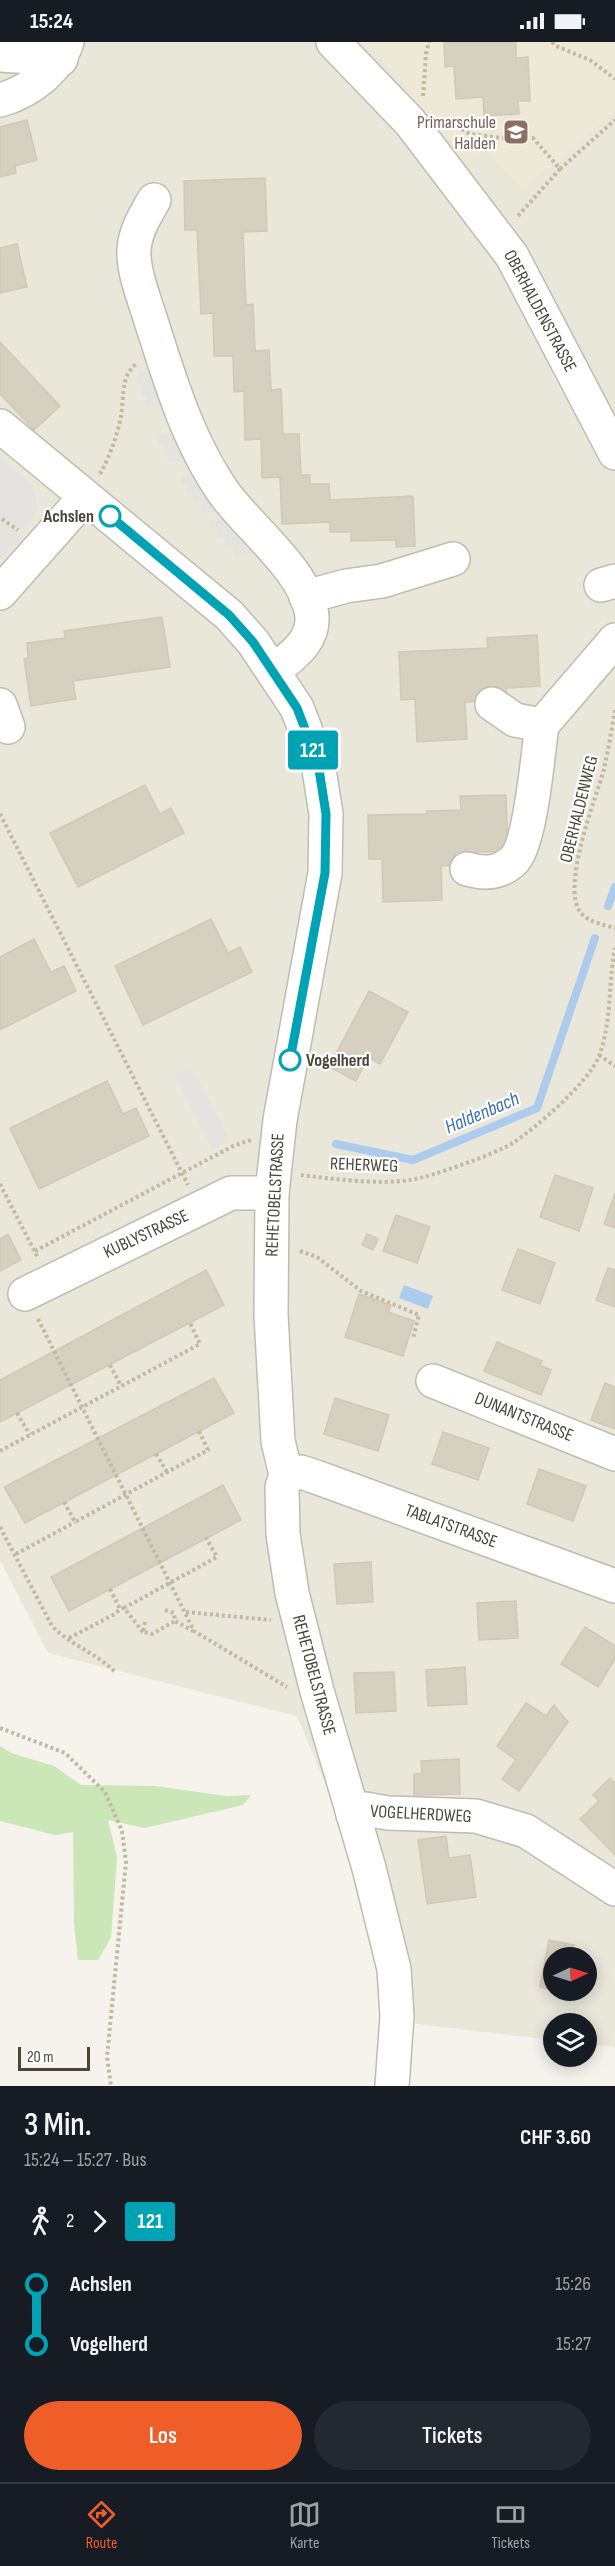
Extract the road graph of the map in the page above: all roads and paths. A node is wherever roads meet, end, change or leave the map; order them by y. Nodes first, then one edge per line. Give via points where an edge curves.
1 (333, 42) edge
2 (429, 42) edge
3 (552, 42) edge
4 (64, 50) edge
5 (0, 56) edge
6 (615, 79) edge
7 (424, 95) junction
8 (0, 100) edge
9 (429, 101) dead end
10 (422, 102) dead end
11 (440, 113) dead end
12 (615, 120) edge
13 (560, 169) junction
14 (154, 200) dead end
15 (513, 222) dead end
16 (159, 348) junction
17 (607, 421) edge
18 (0, 426) edge
19 (615, 453) edge
20 (90, 490) junction
21 (2, 519) dead end
22 (20, 531) dead end
23 (453, 560) dead end
24 (1, 591) edge
25 (306, 597) junction
26 (615, 640) edge
27 (274, 671) junction
28 (492, 704) dead end
29 (615, 710) edge
30 (542, 725) junction
31 (0, 814) edge
32 (467, 869) dead end
33 (615, 928) edge
34 (615, 948) edge
35 (599, 1055) junction
36 (615, 1066) edge
37 (257, 1138) dead end
38 (182, 1173) junction
39 (299, 1175) dead end
40 (0, 1185) edge
41 (272, 1193) junction
42 (200, 1209) junction
43 (35, 1251) junction
44 (310, 1253) dead end
45 (37, 1287) junction
46 (190, 1323) dead end
47 (412, 1338) dead end
48 (110, 1365) dead end
49 (433, 1381) dead end
50 (121, 1386) junction
51 (82, 1406) junction
52 (17, 1413) dead end
53 (199, 1431) dead end
54 (30, 1435) junction
55 (0, 1451) edge
56 (156, 1454) dead end
57 (615, 1454) edge
58 (167, 1472) junction
59 (286, 1475) junction
60 (126, 1494) junction
61 (64, 1502) dead end
62 (75, 1522) junction
63 (0, 1527) edge
64 (206, 1538) dead end
65 (16, 1554) junction
66 (170, 1584) junction
67 (615, 1586) edge
68 (110, 1589) dead end
69 (122, 1608) junction
70 (165, 1610) dead end
71 (185, 1612) junction
72 (280, 1620) dead end
73 (175, 1621) junction
74 (145, 1622) dead end
75 (194, 1631) junction
76 (143, 1632) junction
77 (69, 1638) junction
78 (116, 1673) dead end
79 (294, 1690) dead end
80 (0, 1728) edge
81 (353, 1815) junction
82 (615, 1889) edge
83 (111, 2086) edge
84 (392, 2086) edge

1 - 17 street, OBERHALDENSTRASSE via 410,122 512,256
2 - 7 path
3 - 6 path via 590,60
4 - 5 street
4 - 8 street via 38,81 17,95
7 - 9 path
7 - 10 path
11 - 13 path via 470,134 532,138
12 - 13 path
13 - 15 path
14 - 16 street via 140,225 134,251
16 - 20 path via 128,370 121,418 105,465
16 - 25 street via 203,460 225,494 284,561
17 - 19 street, OBERHALDENSTRASSE
18 - 20 street, REHETOBELSTRASSE
20 - 24 street
20 - 27 street, REHETOBELSTRASSE via 229,615
21 - 22 path
23 - 25 street via 403,576
25 - 27 street via 312,619 306,643
26 - 30 street
27 - 41 street, REHETOBELSTRASSE via 297,708 318,763 326,814 325,873 283,1097
28 - 30 street via 515,720
29 - 33 path, OBERHALDENWEG via 578,861 575,896 581,913
30 - 32 street via 528,827 515,860 497,872
31 - 38 path
34 - 35 path, REHERWEG via 610,1003
35 - 36 path
35 - 39 path, REHERWEG via 589,1073 549,1114 512,1144 475,1160 410,1180
37 - 38 path
38 - 42 path
38 - 43 path
40 - 43 path
41 - 42 street, KUBLYSTRASSE via 231,1193
41 - 59 street, REHETOBELSTRASSE via 271,1315 278,1441
42 - 45 street, KUBLYSTRASSE
43 - 45 path
44 - 47 path via 361,1291 419,1315
45 - 51 path
46 - 50 path via 200,1344
48 - 50 path
49 - 57 street, DUNANTSTRASSE
50 - 51 path
51 - 54 path
51 - 60 path
52 - 54 path
53 - 58 path via 208,1450
54 - 55 path
56 - 58 path
58 - 60 path
59 - 67 street, TABLATSTRASSE via 301,1472 321,1478
59 - 81 street, REHETOBELSTRASSE via 282,1487 283,1530 292,1593
60 - 62 path
60 - 66 path
61 - 62 path
62 - 65 path
63 - 65 path
64 - 66 path via 217,1557
65 - 77 path via 44,1614 60,1635
66 - 69 path
66 - 71 path
68 - 69 path
69 - 76 path
69 - 77 path
70 - 73 path via 174,1613
71 - 72 path
71 - 75 path
73 - 75 path
73 - 76 path via 152,1634
74 - 76 path
75 - 79 path
77 - 78 path via 104,1660
80 - 83 path via 65,1753 105,1792 122,1831 126,1862 107,2057
81 - 82 street, VOGELHERDWEG via 365,1809 476,1816 525,1831
81 - 84 street, REHETOBELSTRASSE via 394,1969 397,2016

